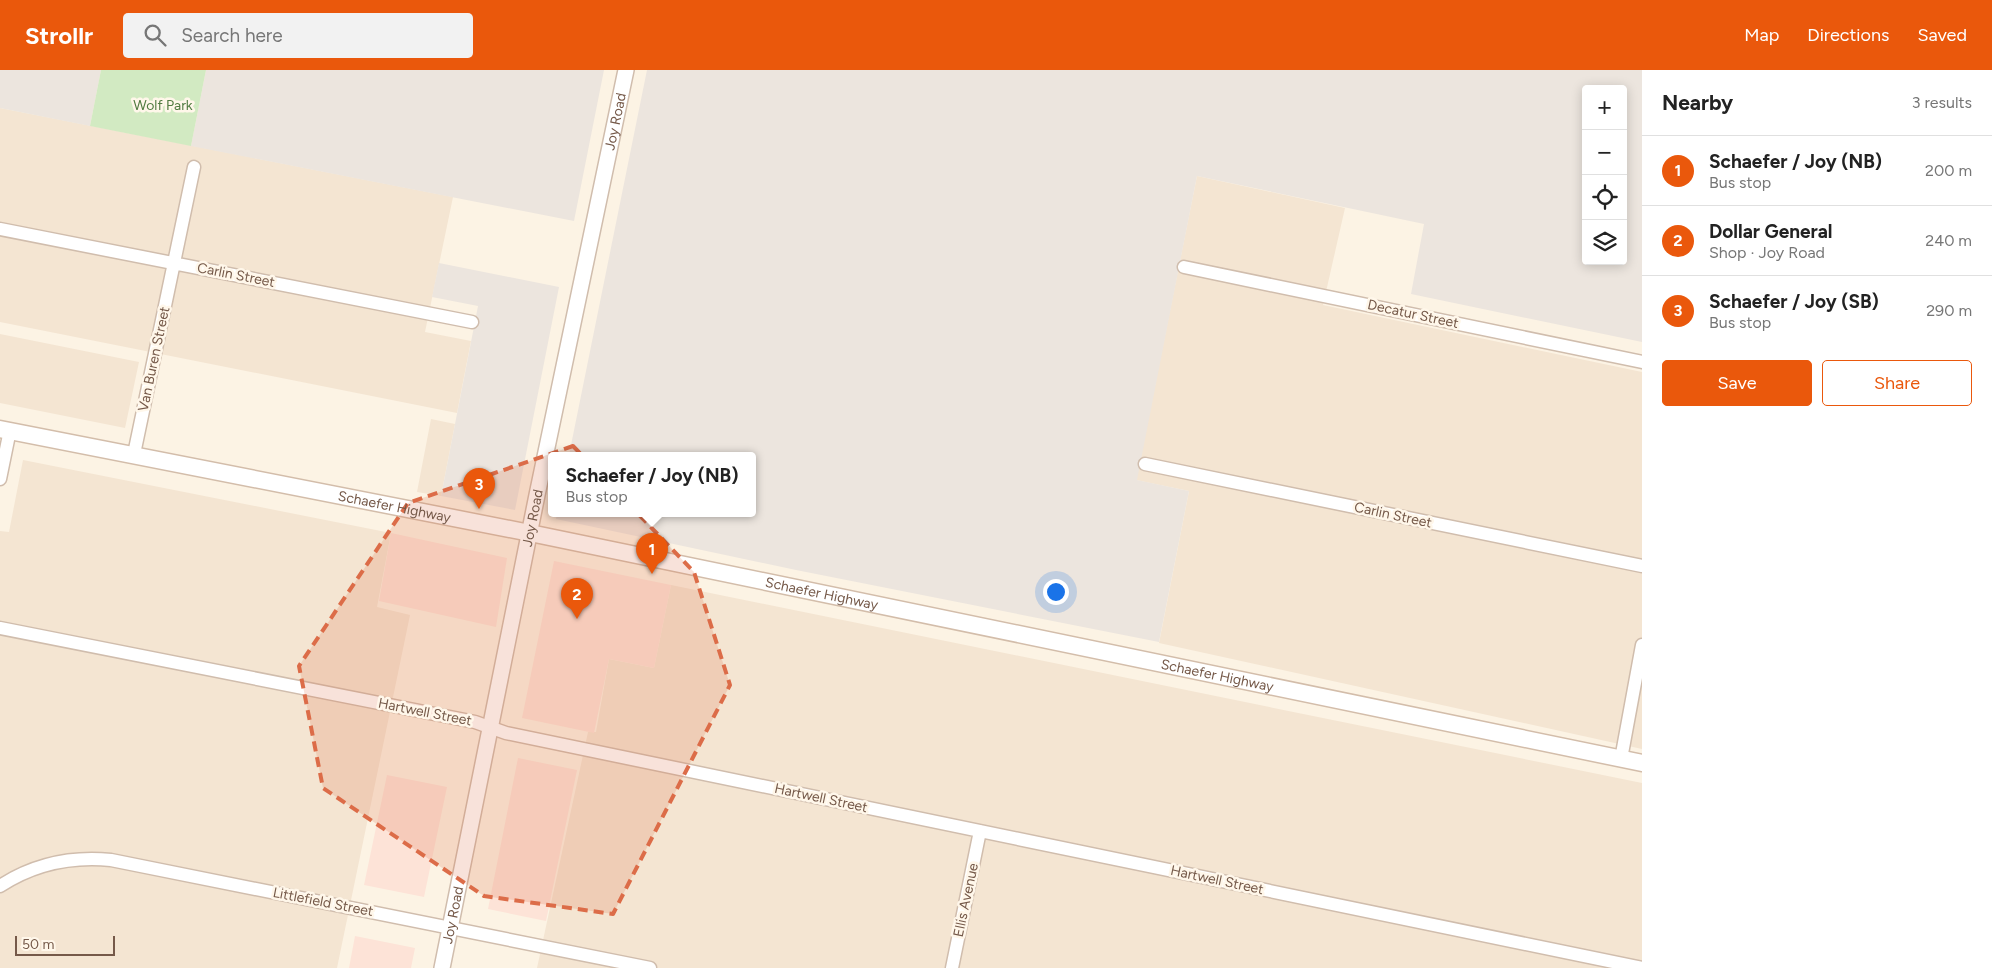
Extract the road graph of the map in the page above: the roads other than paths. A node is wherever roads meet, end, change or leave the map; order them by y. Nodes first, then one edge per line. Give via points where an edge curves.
1 (626, 70) edge
2 (194, 167) dead end
3 (0, 228) edge
4 (174, 263) junction
5 (1184, 267) dead end
6 (472, 322) dead end
7 (1642, 362) edge
8 (5, 429) edge
9 (134, 454) junction
10 (1145, 464) dead end
11 (0, 479) edge
12 (530, 534) junction
13 (1642, 566) edge
14 (0, 628) edge
15 (1642, 645) edge
16 (491, 727) junction
17 (1621, 759) junction
18 (1642, 763) edge
19 (980, 831) junction
20 (0, 886) edge
21 (450, 927) junction
22 (1586, 962) edge
23 (442, 968) edge
24 (650, 968) edge
25 (952, 968) edge
26 (1642, 968) edge

1 - 12 street, Joy Road
2 - 4 street, Van Buren Street
3 - 4 street, Carlin Street
4 - 6 street, Carlin Street
4 - 9 street, Van Buren Street
5 - 7 street, Decatur Street
8 - 9 main road, Schaefer Highway
8 - 11 street
9 - 12 main road, Schaefer Highway
10 - 13 street, Carlin Street
12 - 16 street, Joy Road
12 - 17 main road, Schaefer Highway
14 - 16 street, Hartwell Street
15 - 17 street
16 - 19 street, Hartwell Street via 513,735
16 - 21 street, Joy Road
17 - 18 main road, Schaefer Highway
19 - 22 street, Hartwell Street
19 - 25 street, Ellis Avenue
20 - 21 street, Littlefield Street via 48,864 73,859 111,860
21 - 23 street, Joy Road
21 - 24 street, Littlefield Street
22 - 26 street, Hartwell Street

